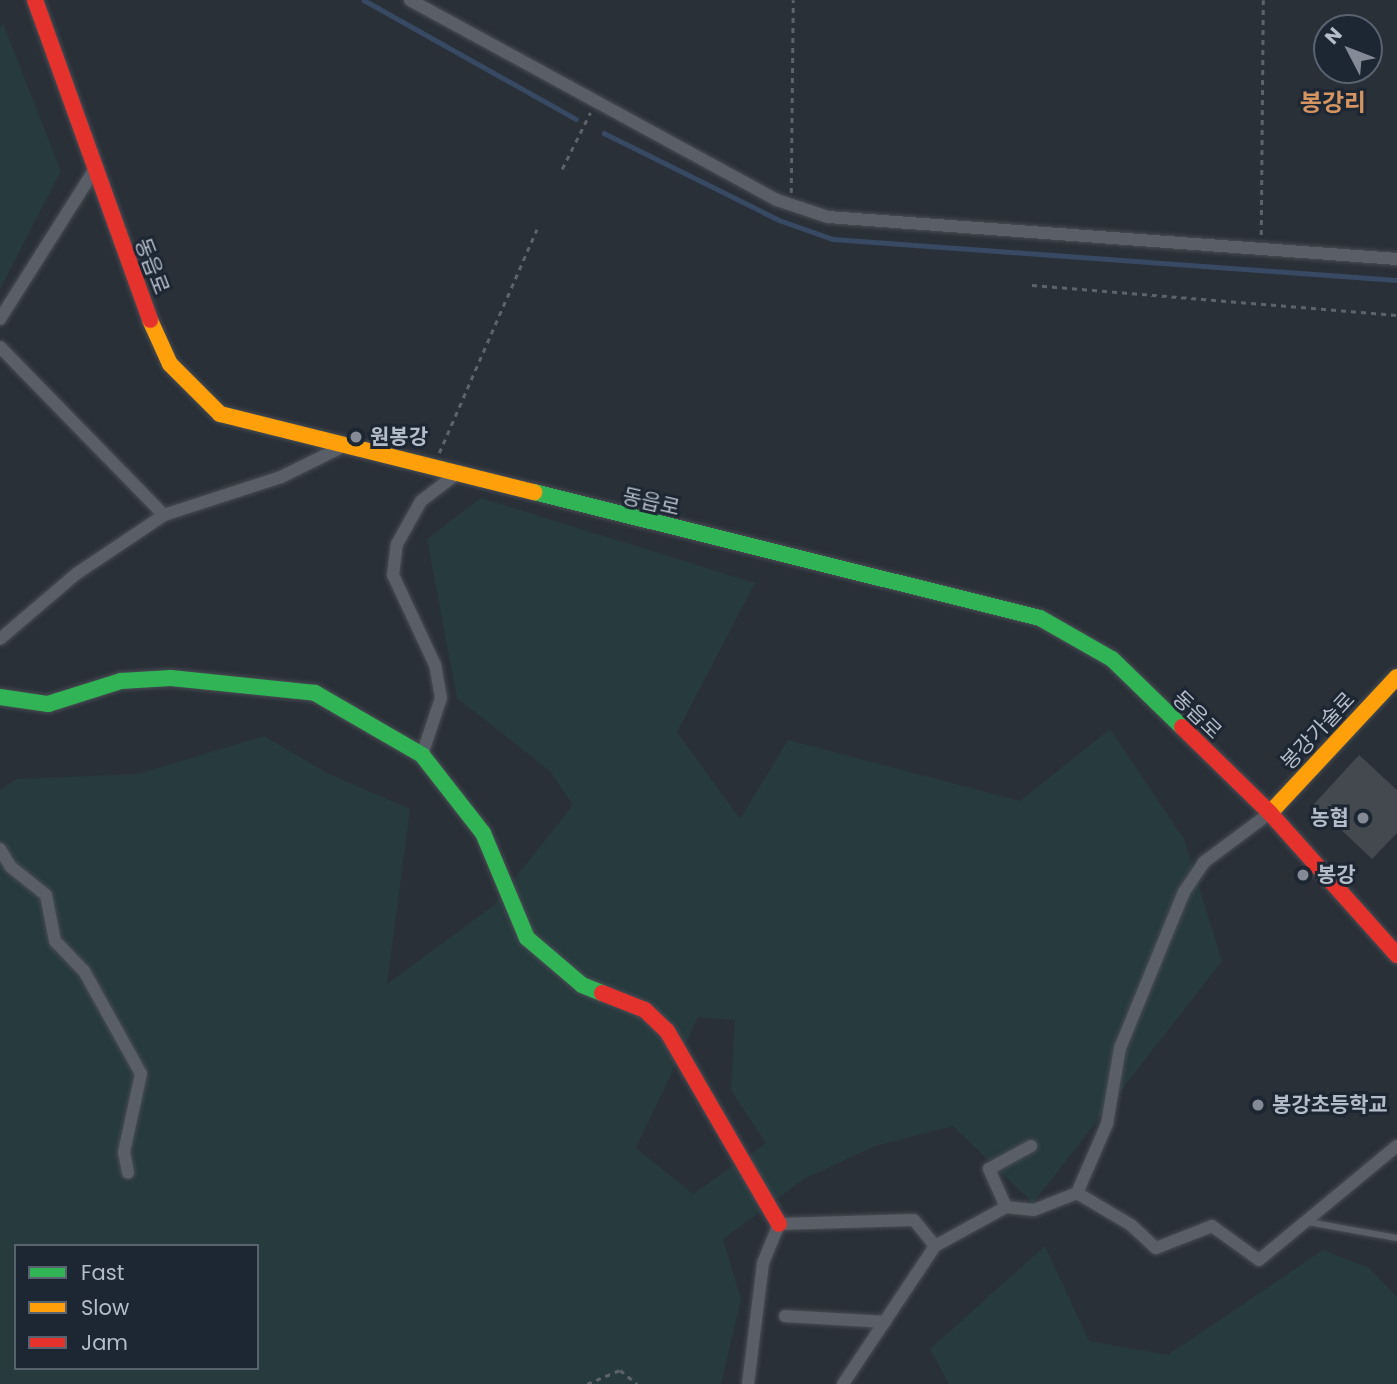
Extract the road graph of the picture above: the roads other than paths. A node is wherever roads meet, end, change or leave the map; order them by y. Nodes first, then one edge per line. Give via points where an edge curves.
1 (35, 0) edge
2 (410, 0) edge
3 (95, 169) junction
4 (1397, 260) edge
5 (0, 319) edge
6 (0, 346) edge
7 (346, 445) junction
8 (459, 472) junction
9 (164, 515) junction
10 (0, 639) edge
11 (1397, 677) edge
12 (0, 697) edge
13 (422, 755) junction
14 (1270, 813) junction
15 (0, 849) edge
16 (1397, 955) edge
17 (1031, 1146) dead end
18 (1397, 1146) edge
19 (128, 1173) dead end
20 (1077, 1193) junction
21 (1006, 1207) junction
22 (1306, 1222) junction
23 (779, 1224) junction
24 (1397, 1238) edge
25 (935, 1246) junction
26 (785, 1316) dead end
27 (885, 1322) junction
28 (748, 1384) edge
29 (843, 1384) edge

1 - 3 main road, 동읍로
2 - 4 street via 788,204 828,217
3 - 5 street
3 - 7 main road, 동읍로 via 151,322 179,373 220,414
6 - 9 street
7 - 8 main road, 동읍로
7 - 9 street via 281,477
8 - 13 street via 421,501 397,544 393,575 435,665 440,698
8 - 14 main road, 동읍로 via 1040,618 1112,659
9 - 10 street via 76,574
11 - 14 main road, 봉강가술로
12 - 13 main road via 48,704 121,681 171,678 315,693
13 - 23 main road via 483,833 527,938 582,985 645,1010 667,1031
14 - 16 main road, 동읍로
14 - 20 street via 1204,862 1184,892 1120,1048 1107,1124
15 - 19 street via 10,867 46,895 55,942 84,971 141,1074 124,1152
17 - 21 street via 989,1168
18 - 22 street
20 - 21 street via 1034,1210
20 - 22 street via 1131,1224 1156,1248 1212,1226 1259,1260
21 - 25 street
22 - 24 lane
23 - 25 street via 914,1220
23 - 28 street via 763,1263
25 - 27 street
26 - 27 street
27 - 29 street

